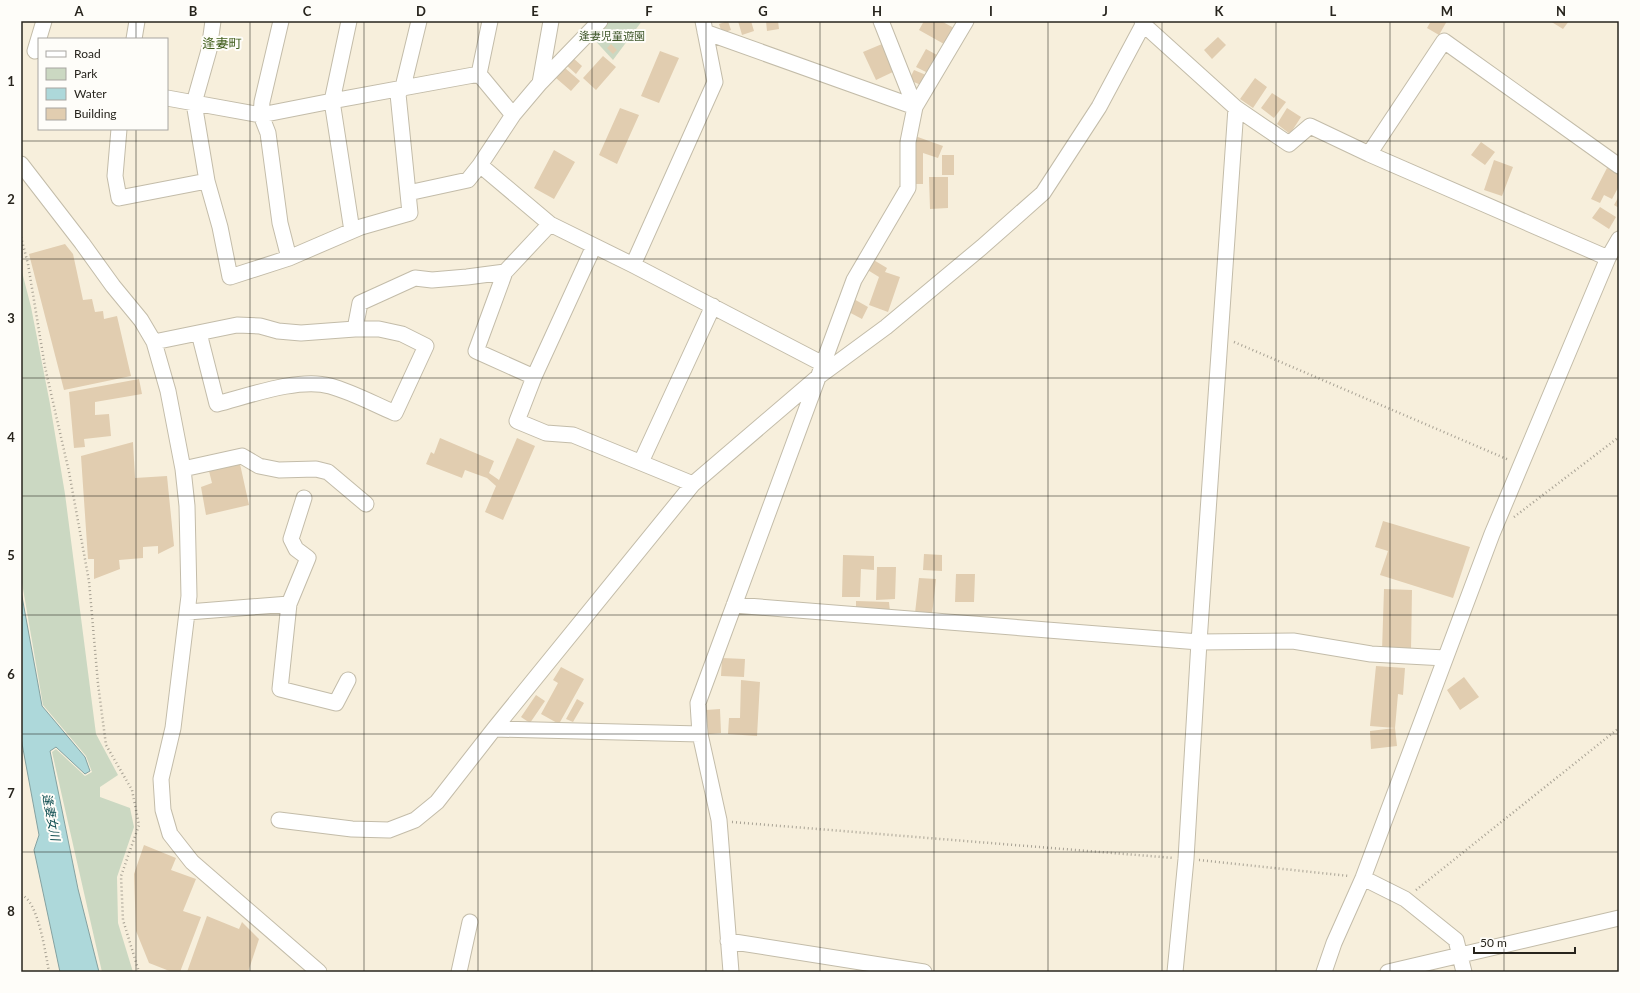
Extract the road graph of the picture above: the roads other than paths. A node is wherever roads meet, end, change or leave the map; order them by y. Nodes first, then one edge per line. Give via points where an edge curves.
1 (44, 21) edge
2 (136, 21) edge
3 (213, 21) edge
4 (282, 21) edge
5 (349, 21) edge
6 (419, 21) edge
7 (490, 21) edge
8 (551, 21) edge
9 (600, 21) edge
10 (881, 21) edge
11 (966, 21) edge
12 (1144, 22) edge
13 (704, 26) edge
14 (134, 38) edge
15 (32, 51) edge
16 (479, 74) junction
17 (540, 83) junction
18 (402, 88) junction
19 (168, 98) edge
20 (332, 101) junction
21 (194, 103) junction
22 (915, 107) junction
23 (1236, 108) junction
24 (261, 115) junction
25 (513, 115) junction
26 (119, 130) edge
27 (1369, 154) junction
28 (21, 164) edge
29 (480, 164) junction
30 (1619, 166) edge
31 (207, 180) junction
32 (408, 193) junction
33 (550, 224) junction
34 (352, 231) junction
35 (1619, 239) edge
36 (594, 246) junction
37 (289, 258) junction
38 (1608, 258) junction
39 (633, 265) junction
40 (505, 272) junction
41 (713, 306) junction
42 (355, 329) junction
43 (199, 333) junction
44 (154, 342) junction
45 (821, 370) junction
46 (534, 377) junction
47 (641, 462) junction
48 (184, 469) junction
49 (693, 484) junction
50 (304, 498) dead end
51 (366, 504) dead end
52 (288, 604) junction
53 (734, 605) junction
54 (188, 612) junction
55 (1199, 642) junction
56 (1445, 658) junction
57 (348, 680) dead end
58 (494, 729) junction
59 (700, 734) junction
60 (279, 820) dead end
61 (1363, 878) junction
62 (1619, 918) edge
63 (470, 922) dead end
64 (728, 941) junction
65 (1460, 956) junction
66 (319, 972) edge
67 (459, 972) edge
68 (731, 972) edge
69 (924, 972) edge
70 (1175, 972) edge
71 (1324, 972) edge
72 (1388, 972) edge
73 (1464, 972) edge

1 - 15 street
2 - 14 street
3 - 21 street via 209,50
4 - 24 street
5 - 20 street
6 - 18 street
7 - 16 street
8 - 17 street
9 - 17 street
10 - 22 street
11 - 22 street
12 - 23 street
12 - 45 street via 1099,107 1043,193 886,327
13 - 22 street
13 - 39 street via 715,82
16 - 18 street
16 - 25 street
17 - 25 street
18 - 20 street
18 - 32 street via 398,94
19 - 21 street
20 - 24 street
20 - 34 street
21 - 24 street
21 - 31 street
22 - 45 street via 908,142 908,188 854,280
23 - 27 street via 1290,144 1310,126
23 - 55 street
24 - 37 street via 268,133 280,224
25 - 29 street
26 - 31 street via 115,176 119,198
27 - 30 street via 1444,41
27 - 38 street
28 - 44 street via 141,320
29 - 32 street via 468,180
29 - 33 street
31 - 37 street via 230,277
32 - 34 street via 410,213
33 - 36 street
33 - 40 street
34 - 37 street
35 - 38 street
36 - 39 street
36 - 46 street
38 - 56 street via 1492,534
39 - 41 street
40 - 42 street via 432,280 415,278 360,303
40 - 46 street via 476,351
41 - 45 street
41 - 47 street
42 - 43 street via 301,333 237,325
42 - 43 street via 379,329 402,334 426,346 395,412 329,386 307,383 217,404
43 - 44 street
44 - 48 street via 168,391
45 - 49 street
45 - 53 street
46 - 47 street via 517,421 546,433 573,435
47 - 49 street
48 - 51 street via 242,456 259,466 279,470 316,469 328,472
48 - 54 street via 188,535
49 - 58 street
50 - 52 street via 291,538 296,549 308,558
52 - 54 street
52 - 57 street via 280,689 336,703
53 - 55 street
53 - 59 street via 698,703
54 - 66 street via 173,728 161,779 163,810 170,834 192,862
55 - 56 street via 1293,641 1371,654
55 - 70 street via 1186,859
56 - 61 street
58 - 59 street
58 - 60 street via 438,802 415,820 389,830
59 - 64 street via 719,820
61 - 65 street via 1405,899 1456,940
61 - 71 street
62 - 65 street
63 - 67 street
64 - 68 street
64 - 69 street
65 - 72 street
65 - 73 street

